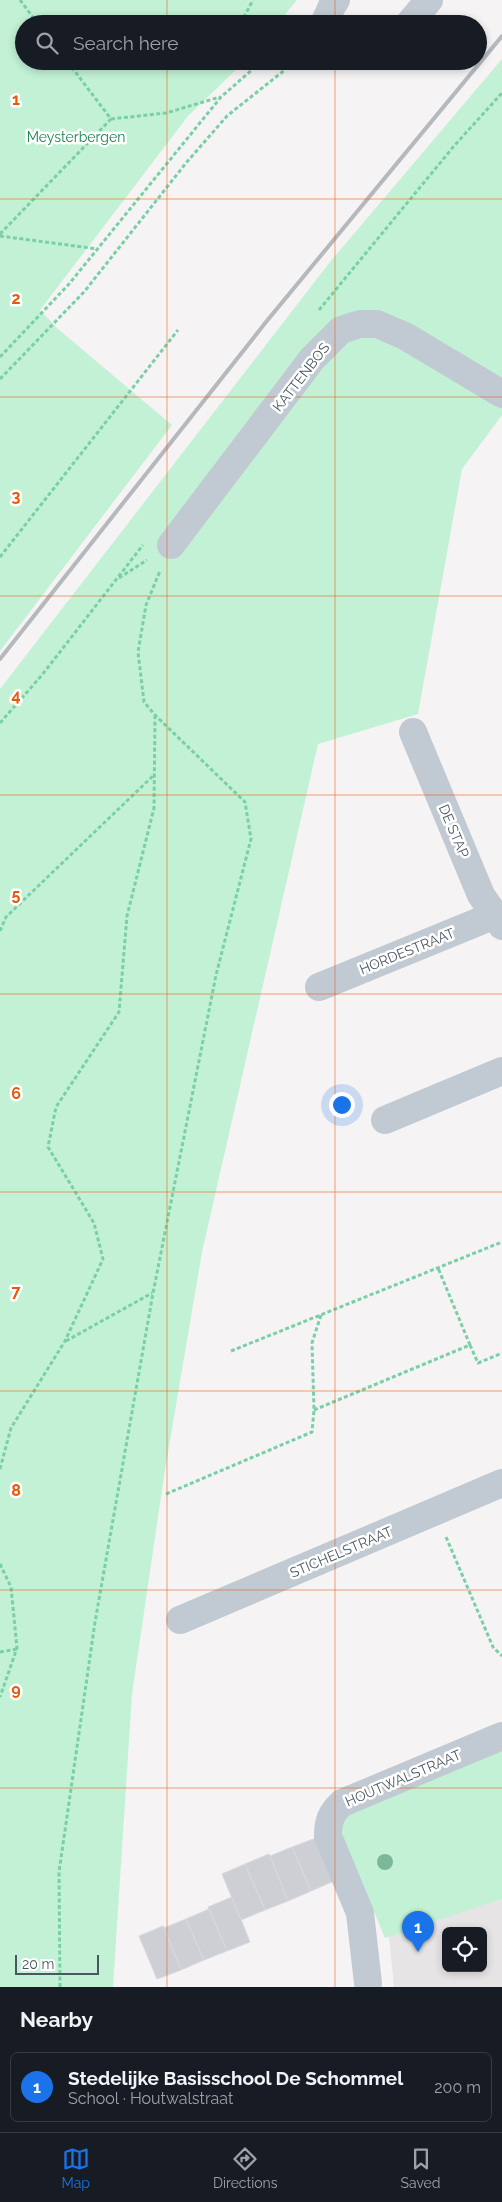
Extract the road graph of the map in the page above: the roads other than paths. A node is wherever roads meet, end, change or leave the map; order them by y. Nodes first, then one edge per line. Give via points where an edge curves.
1 (336, 0) edge
2 (429, 0) edge
3 (328, 15) edge
4 (416, 15) edge
5 (502, 394) edge
6 (171, 544) road end
7 (413, 732) dead end
8 (498, 921) edge
9 (319, 988) dead end
10 (502, 1071) edge
11 (385, 1120) dead end
12 (502, 1483) edge
13 (180, 1620) dead end
14 (502, 1736) edge
15 (368, 1983) dead end

1 - 3 street
2 - 4 street
5 - 6 street, KATTENBOS via 378,324 360,324 342,330 312,359
7 - 8 street, DE STAP via 481,895
8 - 9 street, HORDESTRAAT
10 - 11 street
12 - 13 street, STICHELSTRAAT
14 - 15 street, HOUTWALSTRAAT via 342,1803 332,1812 328,1836 360,1912

